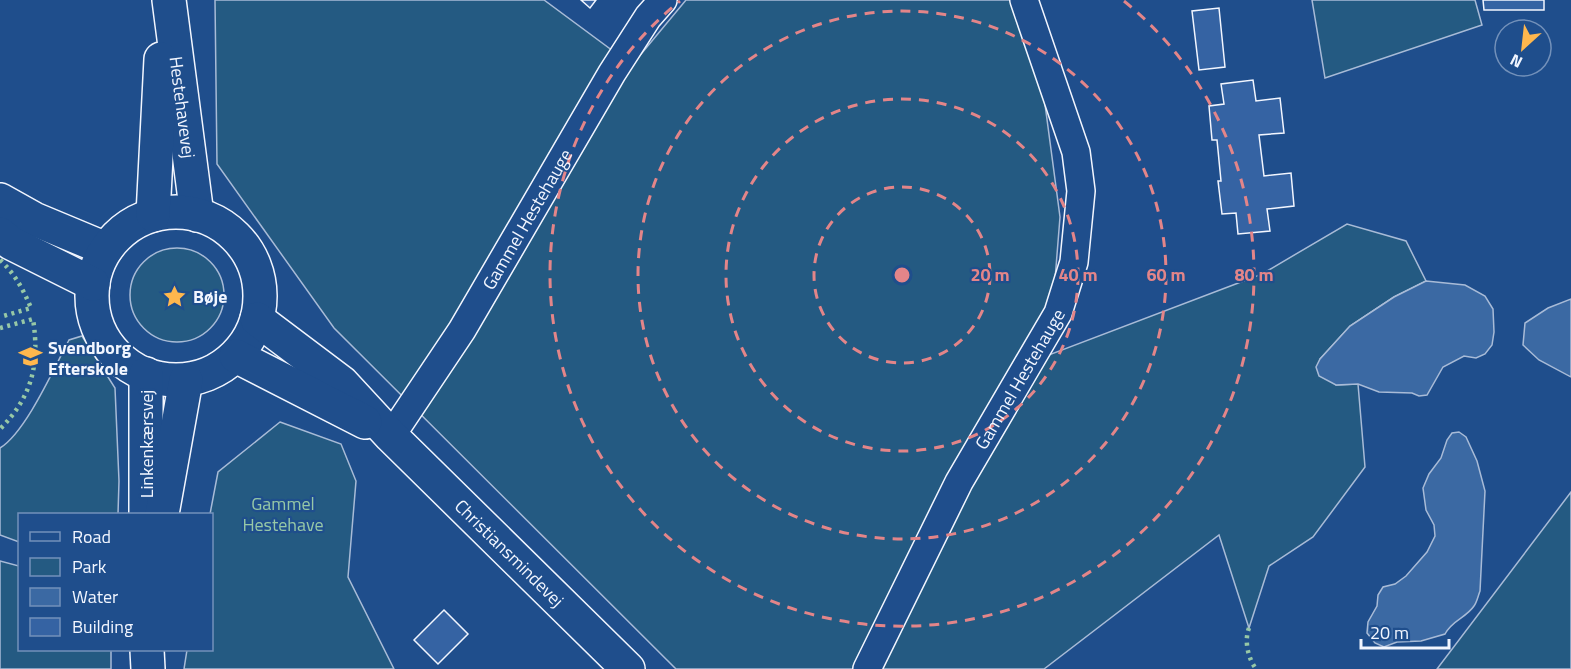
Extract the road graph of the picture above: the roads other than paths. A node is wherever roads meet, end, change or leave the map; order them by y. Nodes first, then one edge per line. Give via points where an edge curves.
1 (167, 0) edge
2 (663, 0) edge
3 (1024, 0) edge
4 (0, 200) edge
5 (153, 215) junction
6 (197, 215) junction
7 (0, 234) edge
8 (106, 249) junction
9 (93, 284) junction
10 (257, 319) junction
11 (236, 356) junction
12 (146, 374) junction
13 (186, 380) junction
14 (391, 436) junction
15 (147, 513) edge
16 (162, 513) edge
17 (147, 651) edge
18 (148, 669) edge
19 (628, 669) edge
20 (867, 669) edge

1 - 5 street, Hestehavevej
1 - 6 street, Hestehavevej
2 - 14 street, Gammel Hestehauge via 612,73 462,330
3 - 20 street, Gammel Hestehauge via 1076,152 1081,191 1074,262 1058,314 959,482
4 - 8 street
5 - 6 street
5 - 8 street via 127,228
6 - 10 street via 224,227 243,245 259,284
7 - 9 street
8 - 9 street
9 - 12 street via 92,303 103,339 129,366
10 - 11 street
10 - 14 street, Christiansmindevej via 342,383
11 - 13 street via 205,375
11 - 14 street, Christiansmindevej
12 - 13 street
12 - 15 street, Linkenkærsvej
13 - 16 street, Linkenkærsvej
14 - 19 street, Christiansmindevej
17 - 18 street

